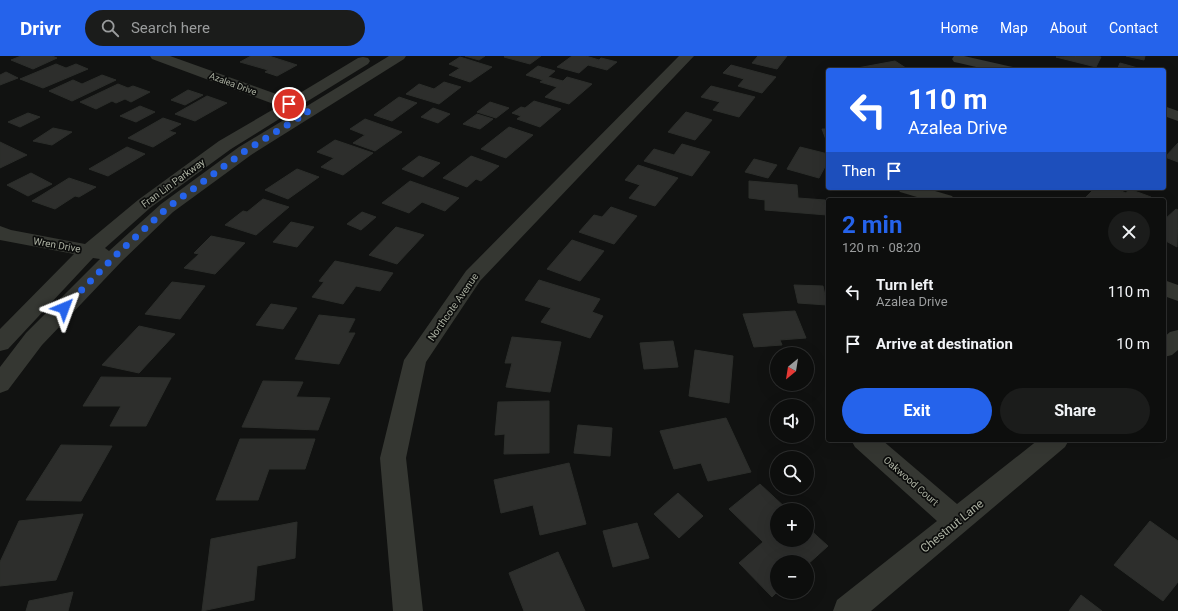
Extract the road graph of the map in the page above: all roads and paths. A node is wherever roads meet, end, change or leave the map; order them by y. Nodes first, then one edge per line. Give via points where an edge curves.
1 (157, 56) edge
2 (370, 56) edge
3 (399, 56) edge
4 (687, 56) edge
5 (959, 59) dead end
6 (999, 68) edge
7 (289, 104) junction
8 (308, 112) junction
9 (1166, 112) edge
10 (1178, 116) edge
11 (913, 190) edge
12 (939, 198) edge
13 (0, 232) edge
14 (89, 251) junction
15 (115, 256) junction
16 (1166, 288) edge
17 (1178, 294) edge
18 (1178, 338) edge
19 (0, 343) edge
20 (1166, 347) edge
21 (0, 384) edge
22 (866, 442) edge
23 (1054, 442) edge
24 (958, 522) junction
25 (408, 611) edge
26 (848, 611) edge

1 - 7 street, Azalea Drive
2 - 7 street, Fran Lin Parkway
3 - 8 street, Fran Lin Parkway
4 - 25 street, Northcote Avenue via 473,276 415,360 393,458
5 - 6 street
7 - 8 street, Azalea Drive
7 - 14 street, Fran Lin Parkway via 225,145 144,204
8 - 15 street, Fran Lin Parkway via 245,151 167,208
9 - 10 street
11 - 12 street
13 - 14 street, Wren Drive
14 - 15 street, Wren Drive
14 - 19 street, Fran Lin Parkway
15 - 21 street, Fran Lin Parkway via 34,339
16 - 17 street
18 - 20 street
22 - 24 street, Oakwood Court
23 - 24 street, Chestnut Lane
24 - 26 street, Chestnut Lane

